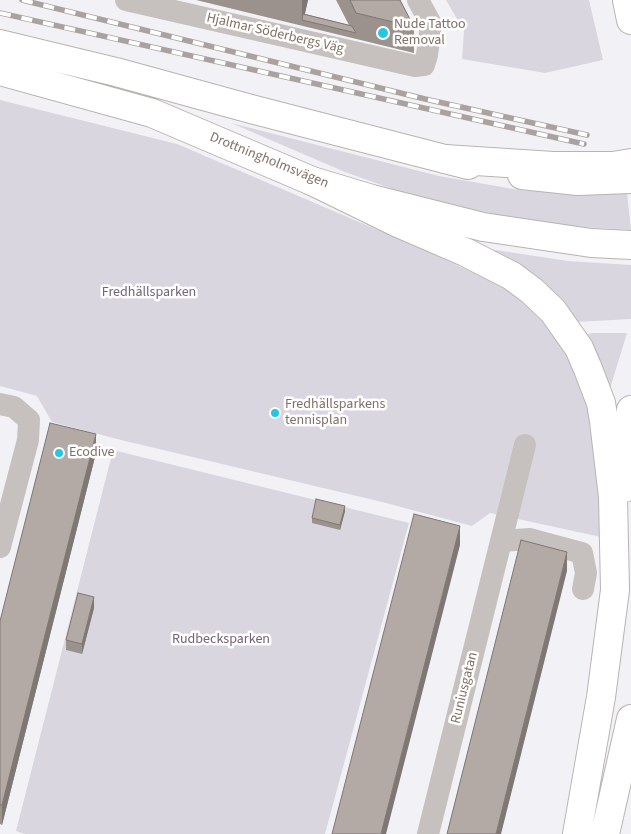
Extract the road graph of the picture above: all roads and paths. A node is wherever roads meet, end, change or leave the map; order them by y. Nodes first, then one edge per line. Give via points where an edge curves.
1 (126, 0) edge
2 (418, 0) edge
3 (627, 0) edge
4 (631, 18) edge
5 (0, 44) edge
6 (0, 71) edge
7 (445, 159) junction
8 (631, 163) edge
9 (631, 179) edge
10 (312, 181) junction
11 (631, 245) edge
12 (0, 404) edge
13 (631, 410) edge
14 (525, 445) dead end
15 (502, 541) junction
16 (0, 547) edge
17 (582, 589) dead end
18 (615, 590) junction
19 (631, 719) edge
20 (428, 834) edge
21 (577, 834) edge
22 (605, 834) edge

1 - 2 street, Hjalmar Söderbergs Väg via 415,66 424,65 430,24
3 - 4 main road
5 - 7 main road
6 - 10 main road, Drottningholmsvägen via 152,113
7 - 8 main road via 553,166
7 - 9 main road via 489,170 578,182
10 - 11 main road, Drottningholmsvägen via 483,227 591,243
10 - 18 main road via 398,224 494,266 532,291 553,311 579,348 598,394 613,497
12 - 16 street via 14,407 29,420 28,440
13 - 18 main road
14 - 15 street, Runiusgatan
15 - 17 street via 530,539 582,554 586,573
15 - 20 street, Runiusgatan
18 - 21 main road via 601,698
19 - 22 main road

